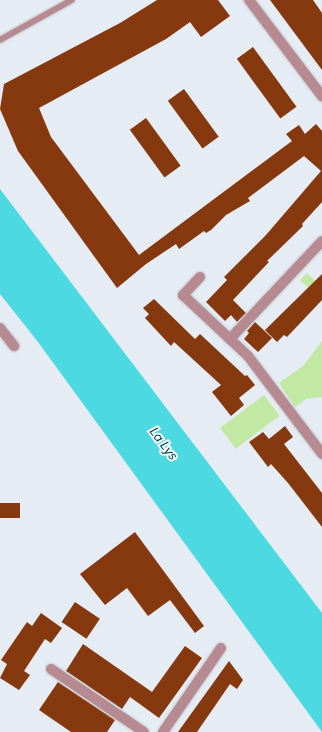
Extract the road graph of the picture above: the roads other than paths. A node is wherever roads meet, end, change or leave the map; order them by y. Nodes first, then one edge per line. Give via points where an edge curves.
1 (72, 0) edge
2 (249, 0) edge
3 (0, 40) edge
4 (322, 96) edge
5 (322, 241) edge
6 (200, 277) dead end
7 (0, 328) edge
8 (230, 339) junction
9 (14, 346) dead end
10 (322, 454) edge
11 (221, 648) dead end
12 (51, 670) dead end
13 (144, 732) edge
14 (163, 732) edge

1 - 3 lane
2 - 4 street
5 - 8 street
6 - 8 street via 182,295
7 - 9 street
8 - 10 street via 255,364
11 - 14 street
12 - 13 street

